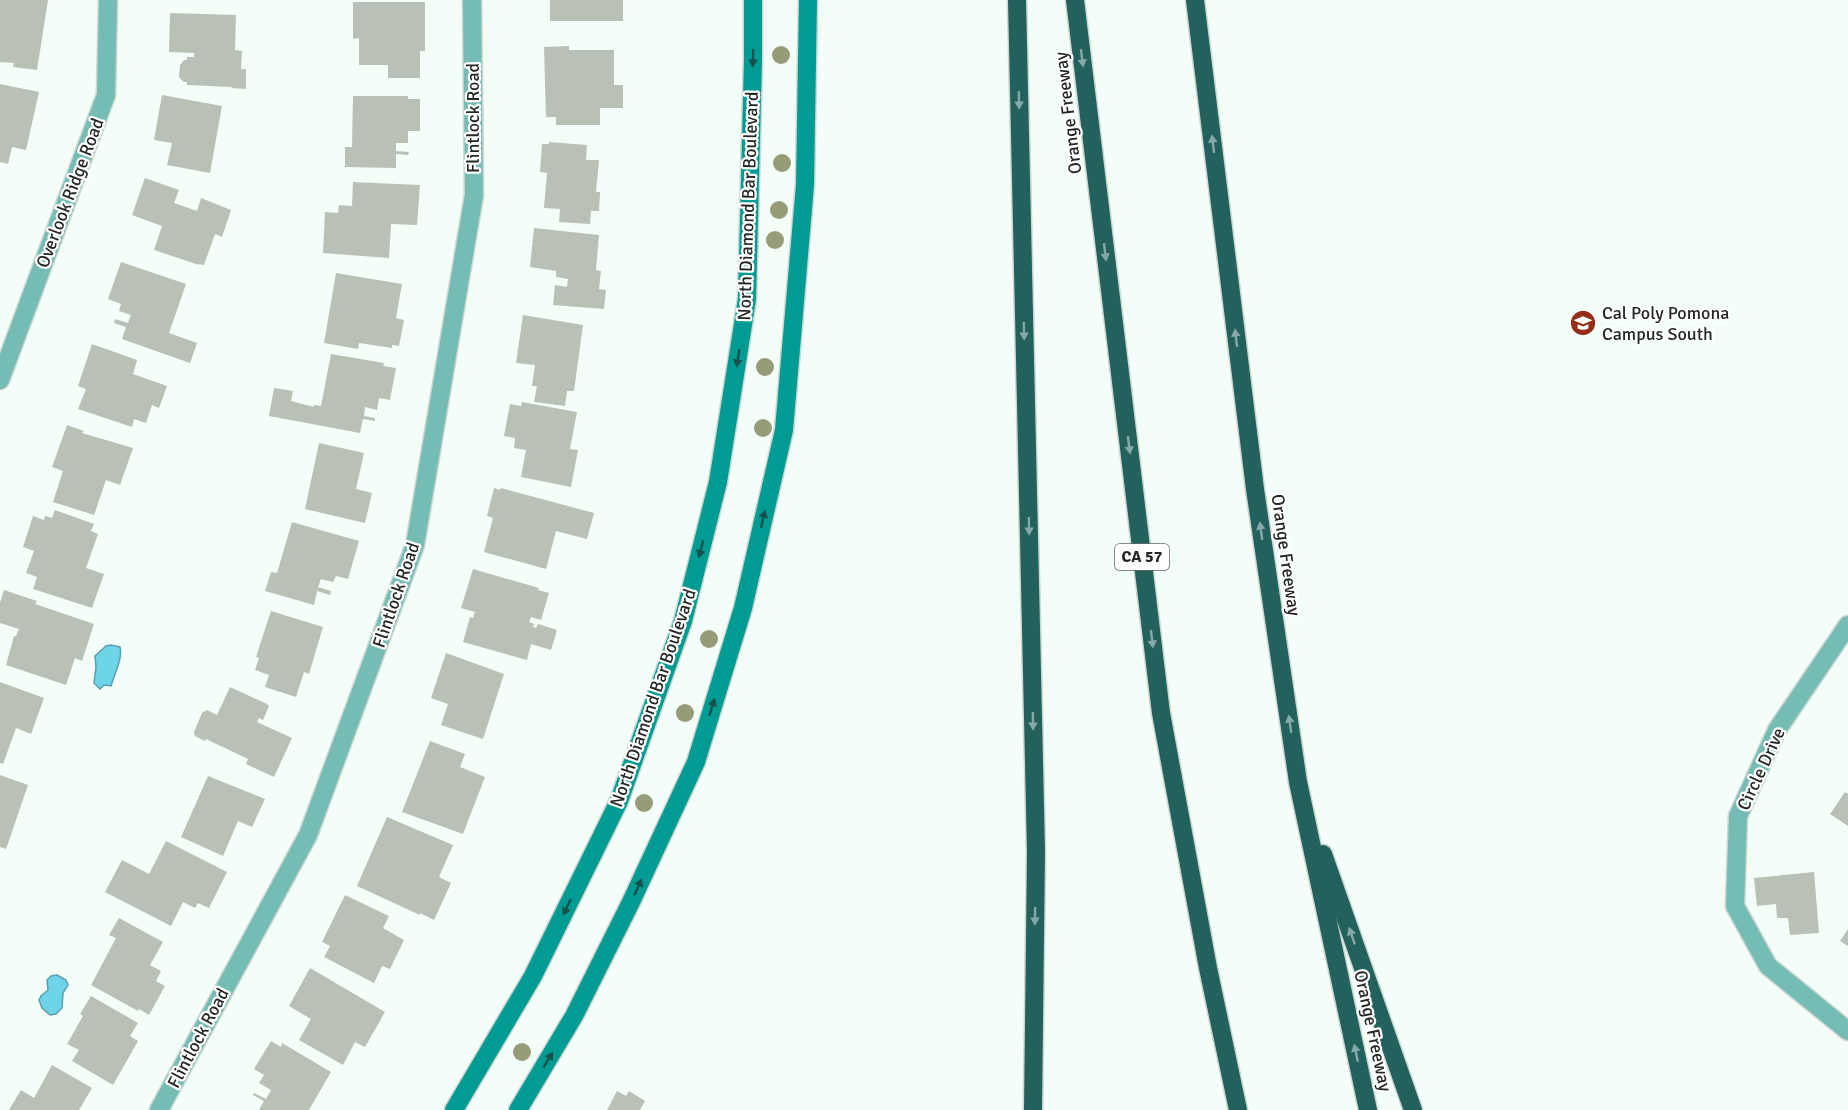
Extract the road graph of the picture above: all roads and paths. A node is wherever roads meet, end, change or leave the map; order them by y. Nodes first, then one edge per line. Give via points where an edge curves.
1 (108, 0) edge
2 (472, 0) edge
3 (753, 0) edge
4 (808, 0) edge
5 (1017, 0) edge
6 (1075, 0) edge
7 (1195, 0) edge
8 (0, 380) edge
9 (1848, 625) edge
10 (1298, 782) junction
11 (1848, 1031) edge
12 (159, 1110) edge
13 (454, 1110) edge
14 (518, 1110) edge
15 (1033, 1110) edge
16 (1239, 1110) edge
17 (1368, 1110) edge
18 (1413, 1110) edge

1 - 8 street, Overlook Ridge Road via 106,95
2 - 12 street, Flintlock Road via 474,195 415,545 308,835
3 -> 13 main road, North Diamond Bar Boulevard via 747,299 718,482 683,621 619,801 533,976
14 -> 4 main road via 574,1016 696,762 743,608 784,430 805,185
5 -> 15 highway via 1036,852
6 -> 16 highway, Orange Freeway / CA 57 via 1161,713 1208,968
10 -> 7 highway, Orange Freeway via 1255,489
9 - 11 street, Circle Drive via 1777,730 1738,816 1735,906 1768,966
17 -> 10 highway, Orange Freeway
18 -> 10 highway

